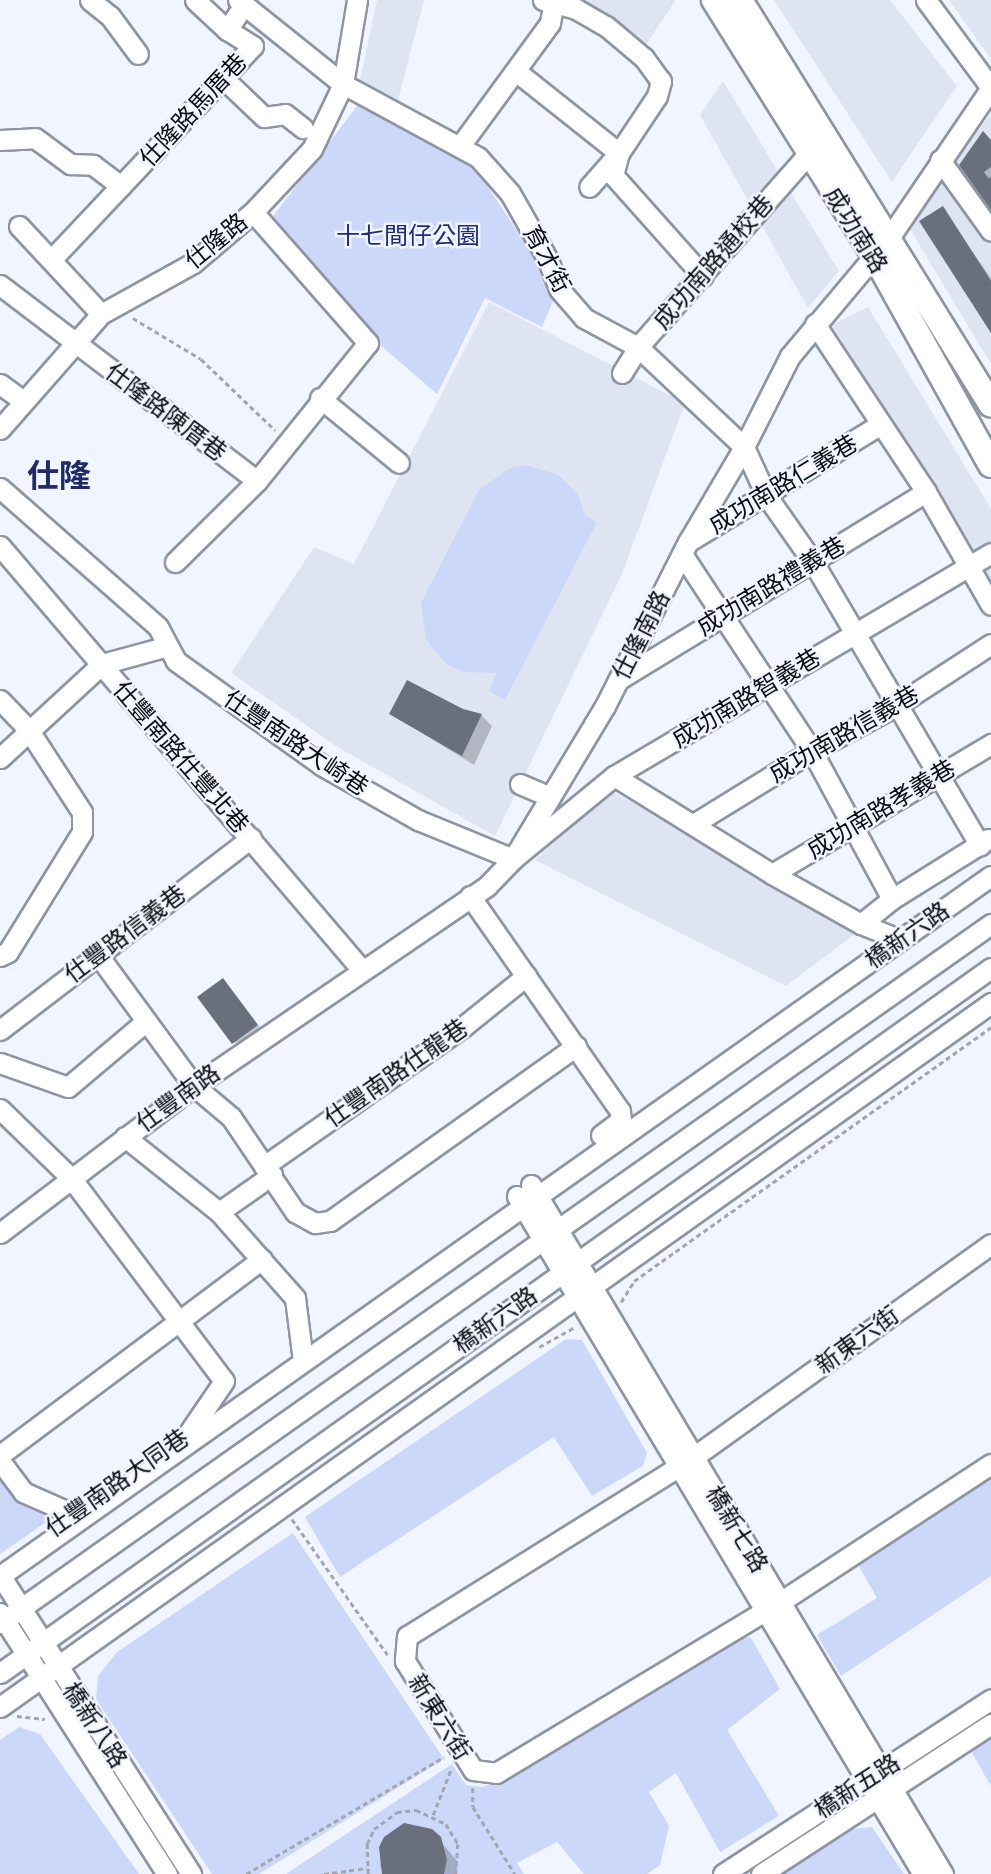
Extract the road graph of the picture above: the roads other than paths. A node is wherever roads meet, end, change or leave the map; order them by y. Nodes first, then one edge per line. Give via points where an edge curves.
1 (90, 0) edge
2 (195, 0) edge
3 (357, 0) edge
4 (713, 0) edge
5 (740, 0) edge
6 (926, 0) edge
7 (550, 1) edge
8 (241, 2) edge
9 (227, 30) junction
10 (138, 54) dead end
11 (517, 72) junction
12 (223, 78) junction
13 (343, 84) junction
14 (991, 88) edge
15 (303, 128) dead end
16 (0, 140) edge
17 (460, 146) junction
18 (619, 153) junction
19 (807, 154) junction
20 (940, 160) junction
21 (121, 186) junction
22 (589, 187) dead end
23 (253, 212) junction
24 (19, 226) dead end
25 (991, 231) edge
26 (882, 248) junction
27 (51, 260) junction
28 (703, 276) junction
29 (0, 285) edge
30 (108, 310) junction
31 (815, 324) junction
32 (74, 344) junction
33 (638, 346) junction
34 (622, 373) dead end
35 (0, 384) edge
36 (320, 398) junction
37 (22, 400) junction
38 (991, 405) edge
39 (878, 426) junction
40 (0, 429) edge
41 (744, 447) junction
42 (400, 463) dead end
43 (991, 465) edge
44 (257, 481) junction
45 (0, 488) edge
46 (926, 492) junction
47 (766, 495) junction
48 (0, 546) edge
49 (685, 548) junction
50 (991, 552) edge
51 (175, 562) dead end
52 (813, 562) junction
53 (968, 566) junction
54 (991, 606) edge
55 (721, 615) junction
56 (852, 634) junction
57 (991, 644) edge
58 (168, 646) junction
59 (102, 664) junction
60 (618, 681) junction
61 (768, 685) junction
62 (0, 700) edge
63 (897, 705) junction
64 (28, 729) junction
65 (991, 744) edge
66 (812, 751) junction
67 (0, 758) edge
68 (939, 774) junction
69 (614, 776) junction
70 (520, 785) dead end
71 (550, 797) junction
72 (695, 823) junction
73 (851, 826) junction
74 (251, 838) junction
75 (985, 841) edge
76 (513, 859) junction
77 (772, 874) junction
78 (991, 876) edge
79 (470, 896) junction
80 (892, 899) junction
81 (861, 924) junction
82 (991, 924) edge
83 (901, 940) junction
84 (98, 955) junction
85 (0, 956) edge
86 (991, 968) edge
87 (360, 969) junction
88 (526, 976) junction
89 (991, 1003) edge
90 (146, 1021) junction
91 (0, 1030) edge
92 (576, 1046) junction
93 (0, 1063) edge
94 (194, 1086) junction
95 (0, 1109) edge
96 (125, 1138) junction
97 (268, 1171) junction
98 (71, 1178) junction
99 (527, 1195) junction
100 (219, 1212) junction
101 (0, 1233) edge
102 (551, 1234) junction
103 (991, 1244) edge
104 (262, 1259) junction
105 (572, 1266) junction
106 (586, 1291) junction
107 (182, 1320) junction
108 (303, 1362) junction
109 (0, 1455) edge
110 (0, 1461) edge
111 (687, 1462) junction
112 (991, 1464) edge
113 (73, 1514) junction
114 (0, 1564) edge
115 (0, 1575) edge
116 (773, 1606) junction
117 (21, 1608) junction
118 (2, 1619) edge
119 (43, 1642) junction
120 (27, 1654) junction
121 (58, 1666) junction
122 (0, 1673) edge
123 (41, 1678) junction
124 (991, 1699) edge
125 (4, 1714) edge
126 (991, 1724) edge
127 (874, 1775) junction
128 (885, 1793) junction
129 (167, 1874) edge
130 (191, 1874) edge
131 (723, 1874) edge
132 (761, 1874) edge
133 (923, 1874) edge
134 (943, 1874) edge

1 - 10 street via 110,16
2 - 9 street
3 - 13 street, 仕隆路
4 - 19 main road, 成功南路
5 - 26 main road, 成功南路
6 - 14 street
7 - 11 street via 550,23
7 - 18 street via 606,26 644,58 661,81 657,96
8 - 9 street, 仕隆路馬厝巷
8 - 13 street, 育才街
9 - 12 street, 仕隆路馬厝巷 via 253,46
11 - 17 street
11 - 18 street
12 - 15 street via 264,117 285,114
12 - 21 street, 仕隆路馬厝巷
13 - 17 street, 育才街
13 - 23 street, 仕隆路 via 312,149
14 - 20 street, 仕隆南路
16 - 21 street, 仕隆路馬厝巷 via 35,138 70,164 93,165
17 - 33 street, 育才街 via 478,157 510,193 559,289 584,318
18 - 22 street
18 - 28 street via 613,175
19 - 26 main road, 成功南路
19 - 28 street, 成功南路通校巷
20 - 25 street
20 - 26 street, 仕隆南路
21 - 27 street, 仕隆路馬厝巷
23 - 30 street, 仕隆路 via 193,263
23 - 36 street via 368,343
24 - 27 street
26 - 31 street, 仕隆南路
26 - 38 main road, 成功南路
26 - 43 main road, 成功南路
27 - 30 street
28 - 33 street, 成功南路通校巷
29 - 32 street, 仕隆路陳厝巷
30 - 32 street, 仕隆路
31 - 39 street
31 - 41 street, 仕隆南路 via 790,356
32 - 37 street, 仕隆路
32 - 44 street, 仕隆路陳厝巷
33 - 34 street, 成功南路通校巷
33 - 41 street, 育才街
35 - 37 street
36 - 42 street
36 - 44 street
37 - 40 street, 仕隆路
39 - 46 street
39 - 47 street, 成功南路仁義巷
41 - 47 street
41 - 49 street, 仕隆南路
44 - 51 street
45 - 58 street, 仕豐南路大崎巷 via 158,627
46 - 52 street, 成功南路禮義巷
46 - 53 street
47 - 49 street, 成功南路仁義巷
47 - 52 street
48 - 59 street, 仕豐南路仕豐北巷
49 - 55 street
49 - 60 street, 仕隆南路
50 - 53 street, 成功南路智義巷
52 - 55 street, 成功南路禮義巷
52 - 56 street
53 - 54 street
53 - 56 street, 成功南路智義巷
55 - 60 street, 成功南路禮義巷
55 - 61 street
56 - 61 street, 成功南路智義巷
56 - 63 street
57 - 63 street, 成功南路信義巷
58 - 59 street
58 - 76 street, 仕豐南路大崎巷 via 176,661 321,765 418,820
59 - 64 street
59 - 74 street, 仕豐南路仕豐北巷
60 - 71 street, 仕隆南路
61 - 66 street
61 - 69 street, 成功南路智義巷
62 - 64 street
63 - 66 street, 成功南路信義巷
63 - 68 street
64 - 67 street
64 - 85 street via 82,812 82,832 8,952
65 - 68 street, 成功南路孝義巷
66 - 72 street, 成功南路信義巷
66 - 73 street
68 - 73 street, 成功南路孝義巷
68 - 75 street
69 - 72 street
69 - 76 street, 成功南路智義巷
70 - 71 street
71 - 76 street, 仕隆南路
72 - 77 street
73 - 77 street, 成功南路孝義巷
73 - 80 street
74 - 84 street, 仕豐路信義巷
74 - 87 street, 仕豐南路仕豐北巷
75 - 80 street
76 - 79 street, 仕隆南路
77 - 81 street
78 - 83 street, 橋新六路
79 - 87 street, 仕隆南路
79 - 88 street
80 - 81 street
81 - 83 street
82 - 102 street, 橋新六路
83 - 99 street, 橋新六路
84 - 90 street
84 - 91 street, 仕豐路信義巷
86 - 105 street, 橋新六路
87 - 94 street, 仕豐南路
88 - 92 street
88 - 97 street, 仕豐南路仕龍巷
89 - 106 street, 橋新六路
90 - 93 street via 68,1087
90 - 94 street
92 - 97 street via 330,1221 315,1223 295,1212
92 - 99 street via 620,1111 621,1120
94 - 96 street, 仕豐南路
94 - 97 street via 231,1117
95 - 98 street
96 - 98 street, 仕豐南路
96 - 100 street
97 - 100 street, 仕豐南路仕龍巷
98 - 101 street, 仕豐南路
98 - 107 street
99 - 102 street, 橋新七路
99 - 108 street via 452,1241 453,1255
100 - 104 street
102 - 105 street, 橋新七路
102 - 117 street, 橋新六路
103 - 111 street, 新東六街
104 - 107 street
104 - 108 street via 295,1298
105 - 106 street, 橋新七路
105 - 119 street, 橋新六路
106 - 111 street, 橋新七路
106 - 121 street, 橋新六路
107 - 109 street
107 - 113 street, 仕豐南路大同巷 via 224,1381 221,1391 195,1429
108 - 115 street
110 - 113 street via 23,1492
111 - 116 street, 橋新七路
111 - 116 street, 新東六街 via 407,1636 405,1661 473,1770 496,1773
112 - 116 street, 新東六街
113 - 114 street, 仕豐南路大同巷
115 - 117 street, 橋新八路
116 - 127 street, 橋新七路
117 - 118 street, 橋新六路
117 - 119 street, 橋新八路
118 - 120 street, 橋新八路
119 - 120 street, 橋新六路
119 - 121 street, 橋新八路
120 - 122 street, 橋新六路
120 - 123 street, 橋新八路
121 - 123 street, 橋新六路
121 - 130 street, 橋新八路
123 - 125 street, 橋新六路
123 - 129 street, 橋新八路
124 - 127 street, 橋新五路
126 - 128 street, 橋新五路
127 - 128 street, 橋新七路
127 - 131 street, 橋新五路
128 - 132 street, 橋新五路
128 - 133 street, 橋新七路
128 - 134 street, 橋新七路

